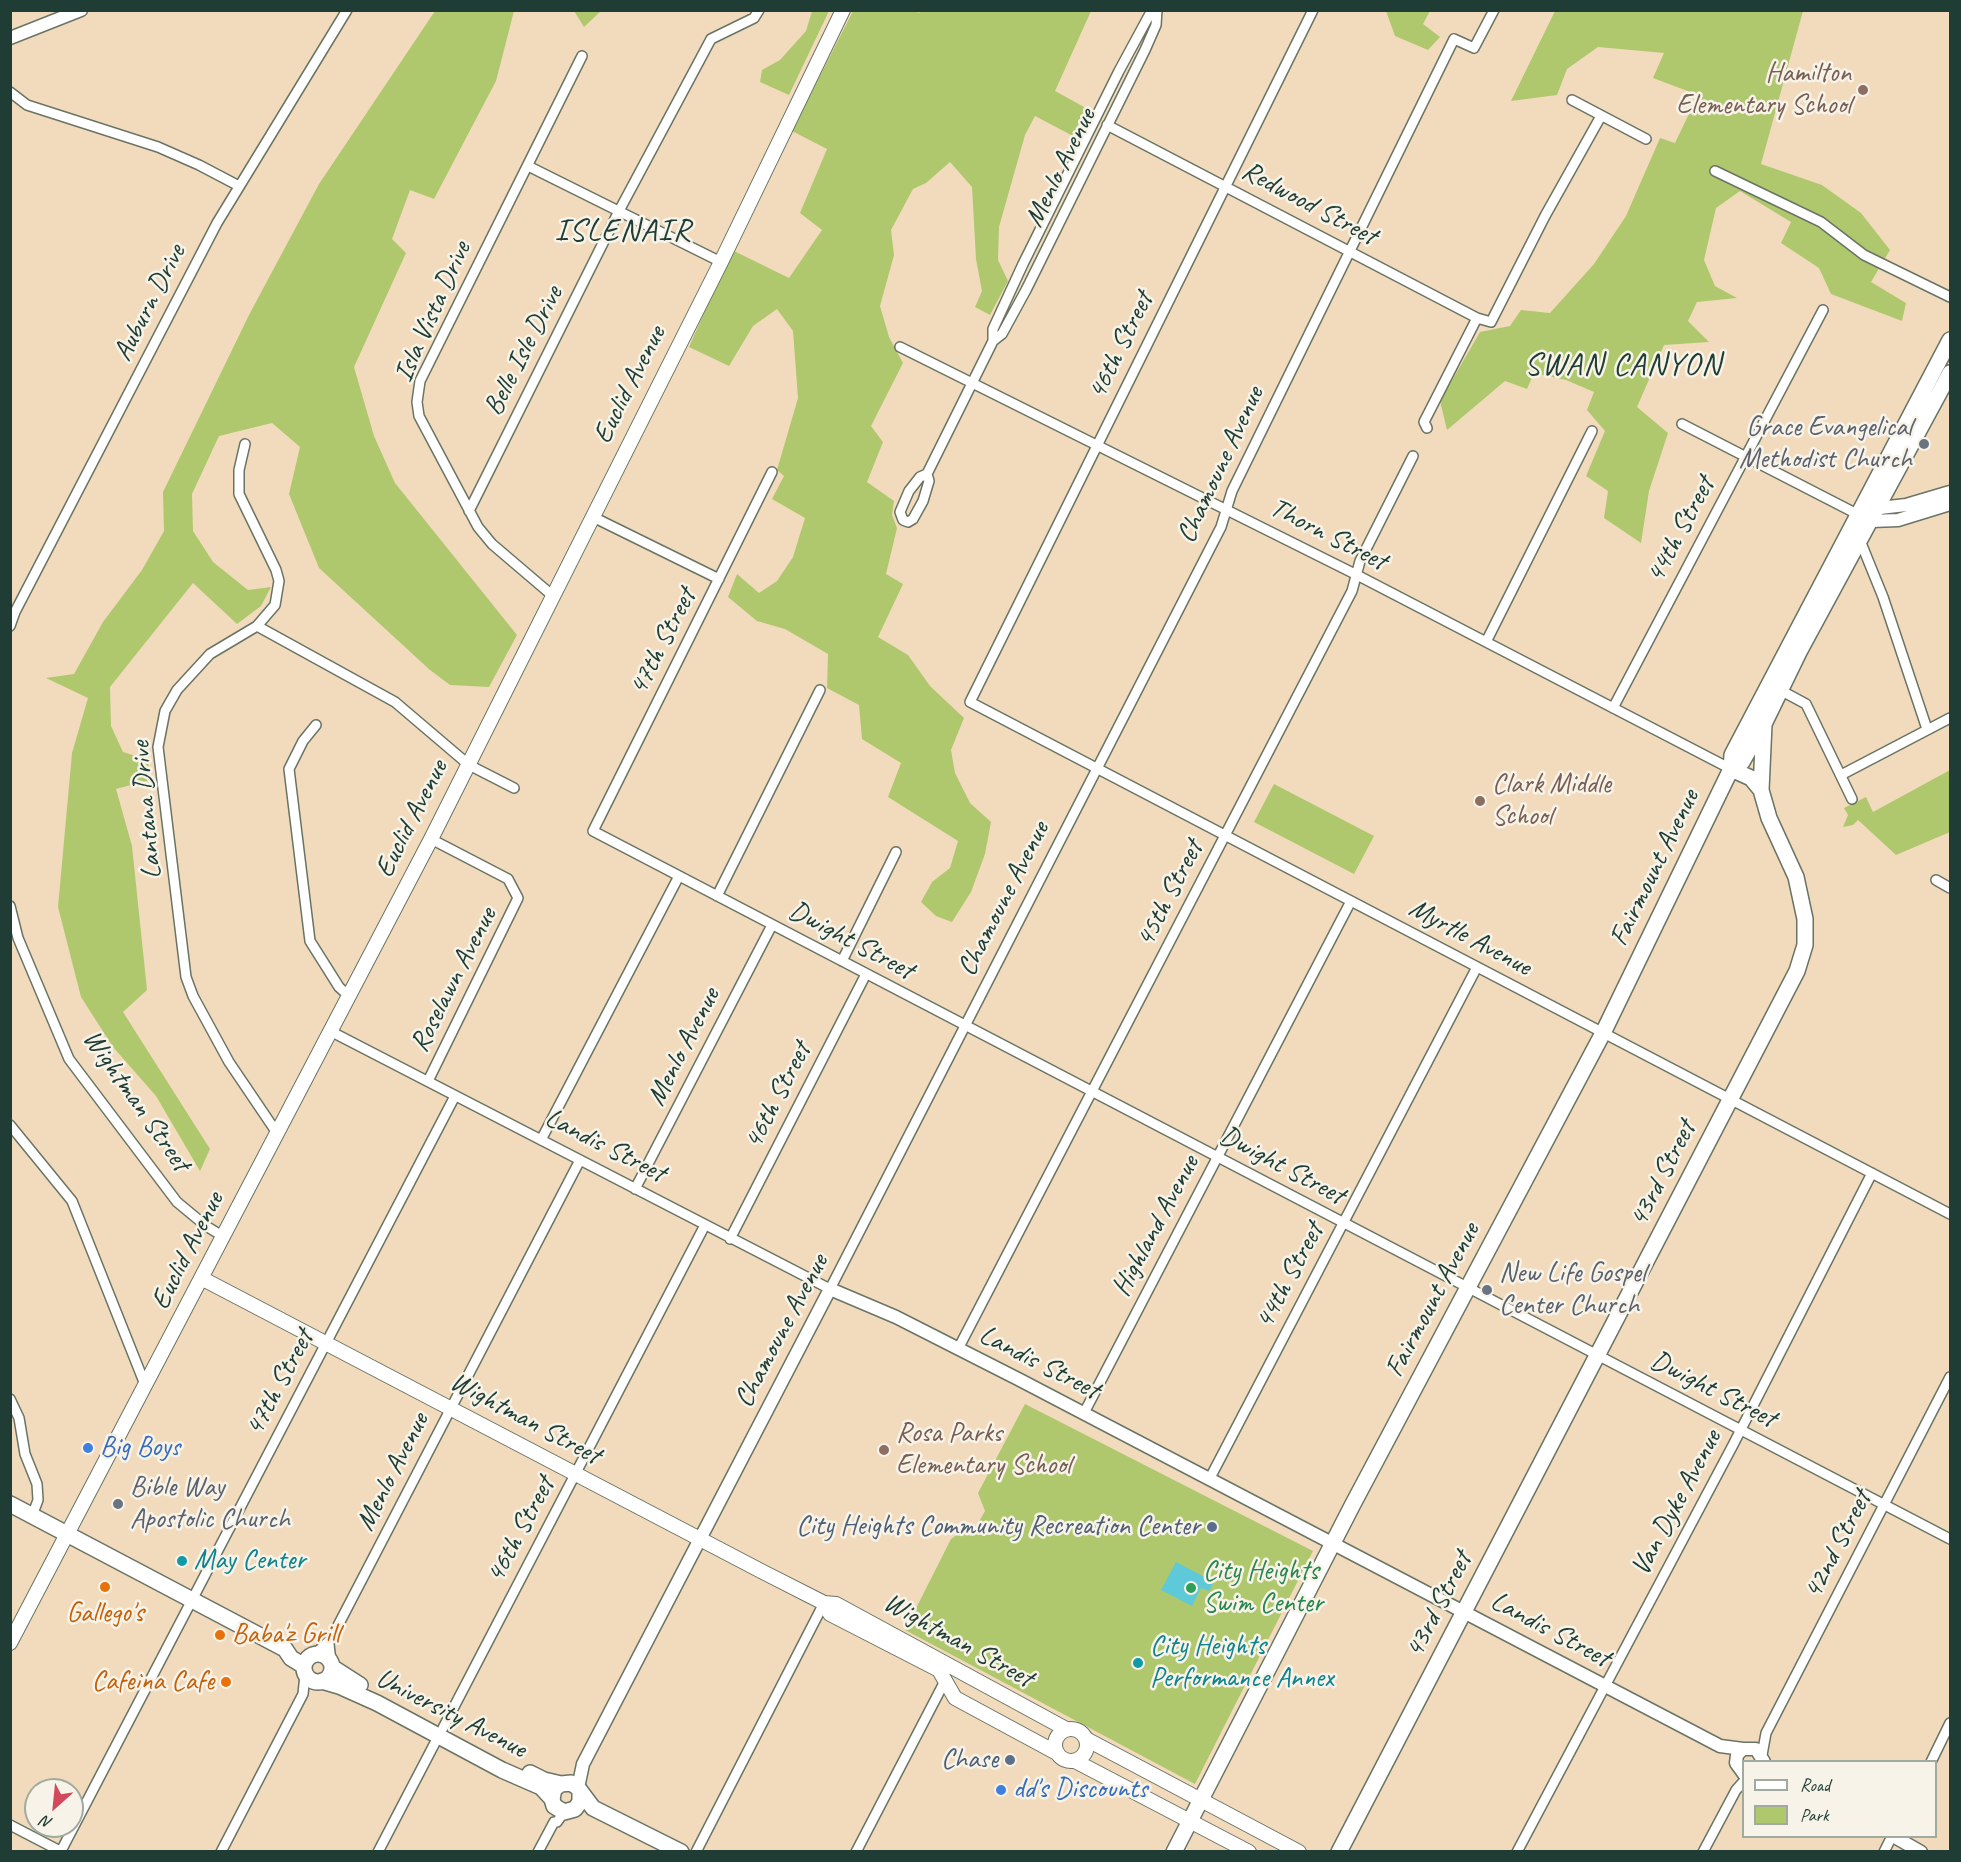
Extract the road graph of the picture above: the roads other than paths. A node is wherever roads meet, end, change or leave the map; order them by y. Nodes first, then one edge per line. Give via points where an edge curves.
1 (81, 10) edge
2 (346, 10) edge
3 (759, 10) edge
4 (843, 10) edge
5 (1152, 10) edge
6 (1157, 10) edge
7 (1313, 10) edge
8 (1494, 10) edge
9 (10, 38) edge
10 (582, 56) dead end
11 (10, 92) edge
12 (1572, 100) dead end
13 (1601, 116) junction
14 (1107, 125) junction
15 (1646, 139) dead end
16 (528, 166) junction
17 (1715, 171) dead end
18 (239, 186) junction
19 (1226, 186) junction
20 (619, 211) junction
21 (1350, 251) junction
22 (721, 262) junction
23 (1950, 297) edge
24 (1823, 310) dead end
25 (1477, 318) junction
26 (1950, 340) edge
27 (993, 341) junction
28 (900, 347) dead end
29 (1950, 373) edge
30 (972, 383) junction
31 (1682, 424) dead end
32 (1427, 429) dead end
33 (1592, 431) dead end
34 (245, 444) dead end
35 (1097, 445) junction
36 (1413, 456) dead end
37 (1745, 457) junction
38 (772, 472) dead end
39 (927, 474) junction
40 (1950, 492) edge
41 (1950, 504) edge
42 (1879, 506) junction
43 (1225, 509) junction
44 (469, 511) junction
45 (592, 517) junction
46 (1862, 520) junction
47 (1860, 541) junction
48 (1355, 574) junction
49 (719, 579) junction
50 (553, 596) junction
51 (257, 626) junction
52 (10, 627) edge
53 (1486, 642) junction
54 (820, 690) dead end
55 (1780, 690) junction
56 (970, 702) joint
57 (1613, 708) junction
58 (1950, 718) edge
59 (1764, 724) junction
60 (316, 725) dead end
61 (1927, 729) junction
62 (469, 765) junction
63 (1097, 768) junction
64 (1731, 769) junction
65 (1840, 775) junction
66 (514, 788) dead end
67 (1761, 790) junction
68 (1852, 799) dead end
69 (593, 831) joint
70 (1225, 836) junction
71 (432, 839) junction
72 (896, 852) dead end
73 (679, 876) junction
74 (1936, 880) dead end
75 (1950, 888) edge
76 (717, 896) junction
77 (1351, 901) junction
78 (10, 906) edge
79 (772, 925) junction
80 (842, 961) junction
81 (1477, 967) junction
82 (866, 974) junction
83 (350, 997) junction
84 (967, 1026) junction
85 (332, 1032) junction
86 (1603, 1033) junction
87 (428, 1081) junction
88 (1092, 1092) junction
89 (455, 1096) junction
90 (1731, 1100) junction
91 (10, 1125) edge
92 (277, 1133) junction
93 (541, 1140) junction
94 (1217, 1158) junction
95 (580, 1160) junction
96 (1872, 1173) junction
97 (635, 1189) junction
98 (1950, 1214) edge
99 (1343, 1223) junction
100 (705, 1226) junction
101 (224, 1237) junction
102 (730, 1239) junction
103 (203, 1279) junction
104 (1468, 1288) junction
105 (830, 1289) junction
106 (326, 1343) junction
107 (958, 1348) junction
108 (1597, 1356) junction
109 (1950, 1377) edge
110 (146, 1387) junction
111 (10, 1399) edge
112 (451, 1409) junction
113 (1084, 1413) junction
114 (1740, 1430) junction
115 (576, 1474) junction
116 (1210, 1478) junction
117 (10, 1504) edge
118 (1884, 1505) junction
119 (32, 1516) junction
120 (68, 1535) junction
121 (700, 1539) junction
122 (1950, 1539) edge
123 (1333, 1543) junction
124 (192, 1600) junction
125 (824, 1603) junction
126 (1464, 1613) junction
127 (10, 1643) edge
128 (329, 1644) junction
129 (332, 1665) junction
130 (312, 1672) junction
131 (950, 1673) junction
132 (1606, 1687) junction
133 (1950, 1723) edge
134 (1066, 1729) junction
135 (441, 1732) junction
136 (1766, 1733) junction
137 (1086, 1739) junction
138 (1720, 1746) junction
139 (1745, 1748) junction
140 (1055, 1752) junction
141 (1764, 1759) edge
142 (1932, 1760) edge
143 (1075, 1761) junction
144 (1739, 1768) edge
145 (1742, 1782) edge
146 (571, 1787) junction
147 (1736, 1790) junction
148 (1200, 1800) junction
149 (559, 1810) junction
150 (1190, 1821) junction
151 (10, 1826) edge
152 (1896, 1838) edge
153 (62, 1851) edge
154 (221, 1851) edge
155 (378, 1851) edge
156 (538, 1851) edge
157 (660, 1851) edge
158 (681, 1851) edge
159 (696, 1851) edge
160 (856, 1851) edge
161 (1174, 1851) edge
162 (1249, 1851) edge
163 (1299, 1851) edge
164 (1339, 1851) edge
165 (1517, 1851) edge
166 (1703, 1851) edge
167 (1921, 1851) edge

1 - 9 street
2 - 18 street, Auburn Drive
3 - 20 street, Belle Isle Drive via 754,18 711,39
4 - 22 main road, Euclid Avenue
5 - 27 street, Menlo Avenue via 1023,264 993,329
6 - 14 street, Menlo Avenue via 1159,16 1149,42
7 - 19 street, 46th Street
8 - 21 street, Chamoune Avenue via 1474,48 1454,39
10 - 16 street, Isla Vista Drive
11 - 18 street via 27,105 158,147
12 - 13 street
13 - 15 street
13 - 25 street, Redwood Street via 1491,322
14 - 19 street, Redwood Street
14 - 27 street, Menlo Avenue via 1013,315
16 - 20 street
16 - 44 street, Isla Vista Drive via 420,381 419,416
17 - 23 street via 1821,222 1864,255
18 - 52 street, Auburn Drive via 211,233
19 - 21 street, Redwood Street
19 - 35 street, 46th Street
20 - 22 street
20 - 44 street, Belle Isle Drive
21 - 25 street, Redwood Street
21 - 43 street, Chamoune Avenue
22 - 45 main road, Euclid Avenue
24 - 37 street, 44th Street
25 - 32 street via 1424,422
26 - 46 main road, Fairmount Avenue
27 - 30 street, Menlo Avenue
28 - 30 street, Thorn Street
29 - 42 main road, Fairmount Avenue
30 - 35 street, Thorn Street
30 - 39 street, Menlo Avenue
31 - 37 street
33 - 53 street
34 - 51 street, Lantana Drive via 239,494 279,581 275,605
35 - 43 street, Thorn Street
35 - 56 street, 46th Street
36 - 48 street, 45th Street
37 - 46 street
37 - 57 street, 44th Street
38 - 49 street, 47th Street
39 - 39 street, Menlo Avenue via 909,491 900,512 903,520 913,519 923,501 929,481
40 - 42 street via 1906,505
41 - 46 street via 1913,517
42 - 46 main road, Fairmount Avenue
43 - 48 street, Thorn Street
43 - 63 street, Chamoune Avenue via 1221,527
44 - 50 street, Isla Vista Drive via 492,544
45 - 49 street
45 - 50 main road, Euclid Avenue
46 - 47 main road, Fairmount Avenue
46 - 64 main road, Fairmount Avenue via 1732,755
47 - 55 main road, Fairmount Avenue
47 - 61 street
48 - 53 street, Thorn Street
48 - 70 street, 45th Street via 1352,591
49 - 69 street, 47th Street
50 - 62 main road, Euclid Avenue
51 - 62 street via 394,702
51 - 92 street, Lantana Drive via 210,654 177,690 165,711 159,747 186,977 229,1062
53 - 57 street, Thorn Street
54 - 76 street
55 - 59 main road, Fairmount Avenue
55 - 65 street via 1806,704
56 - 63 street, Myrtle Avenue
57 - 64 street, Thorn Street
58 - 61 street
59 - 64 main road, Fairmount Avenue via 1742,762
59 - 67 main road, 43rd Street
60 - 83 street via 303,741 290,769 310,941 339,987
61 - 65 street
62 - 66 street
62 - 71 main road, Euclid Avenue
63 - 70 street, Myrtle Avenue
63 - 84 street, Chamoune Avenue
64 - 67 main road via 1751,778
64 - 86 main road, Fairmount Avenue
65 - 68 street
67 - 90 main road, 43rd Street via 1769,818 1796,877 1806,931 1797,971
69 - 73 street, Dwight Street
70 - 77 street, Myrtle Avenue
70 - 88 street, 45th Street
71 - 83 main road, Euclid Avenue
71 - 87 street, Roselawn Avenue via 508,879 518,898
72 - 80 street
73 - 76 street, Dwight Street
73 - 93 street
74 - 75 street
76 - 79 street, Dwight Street
77 - 81 street, Myrtle Avenue
77 - 94 street, Highland Avenue
78 - 101 street, Wightman Street via 18,938 69,1059 177,1202
79 - 80 street, Dwight Street
79 - 97 street, Menlo Avenue
80 - 82 street, Dwight Street
81 - 86 street, Myrtle Avenue
81 - 99 street, 44th Street
82 - 84 street, Dwight Street
82 - 102 street, 46th Street
83 - 85 main road, Euclid Avenue
84 - 88 street, Dwight Street
84 - 105 street, Chamoune Avenue
85 - 87 street, Landis Street
85 - 92 main road, Euclid Avenue
86 - 90 street, Myrtle Avenue
86 - 104 main road, Fairmount Avenue
87 - 89 street, Landis Street
88 - 94 street, Dwight Street
88 - 107 street, 45th Street
89 - 93 street, Landis Street
89 - 106 street, 47th Street
90 - 96 street, Myrtle Avenue
90 - 108 main road, 43rd Street
91 - 110 street via 72,1201
92 - 101 main road, Euclid Avenue
93 - 95 street, Landis Street
94 - 99 street, Dwight Street
94 - 113 street, Highland Avenue
95 - 97 street, Landis Street
95 - 112 street, Menlo Avenue
96 - 98 street, Myrtle Avenue
96 - 114 street, Van Dyke Avenue
97 - 100 street, Landis Street
99 - 104 street, Dwight Street
99 - 116 street, 44th Street
100 - 102 street, Landis Street
100 - 115 street, 46th Street
101 - 103 main road, Euclid Avenue
102 - 105 street, Landis Street
103 - 106 main road, Wightman Street
103 - 110 main road, Euclid Avenue
104 - 108 street, Dwight Street
104 - 123 main road, Fairmount Avenue
105 - 107 street, Landis Street
105 - 121 street, Chamoune Avenue
106 - 112 main road, Wightman Street
106 - 124 street, 47th Street
107 - 113 street, Landis Street
108 - 114 street, Dwight Street
108 - 126 main road, 43rd Street
109 - 118 street, 42nd Street
110 - 120 main road, Euclid Avenue
111 - 119 street via 37,1484 38,1500
112 - 115 main road, Wightman Street
112 - 128 street, Menlo Avenue
113 - 116 street, Landis Street
114 - 118 street, Dwight Street
114 - 132 street, Van Dyke Avenue
115 - 121 main road, Wightman Street
115 - 135 street, 46th Street
116 - 123 street, Landis Street
117 - 119 main road, University Avenue
118 - 122 street, Dwight Street
118 - 136 street, 42nd Street
119 - 120 main road, University Avenue
120 - 124 main road, University Avenue
120 - 127 main road, Euclid Avenue
121 - 125 main road, Wightman Street
121 - 146 street, Chamoune Avenue
123 - 126 street, Landis Street
123 - 148 main road, Fairmount Avenue
124 - 130 main road, University Avenue via 285,1649 293,1647
124 - 153 street, 47th Street
125 - 131 main road, Wightman Street via 836,1604
125 - 159 street
126 - 132 street, Landis Street
126 - 164 main road, 43rd Street
128 - 129 street
128 - 130 street, Menlo Avenue
129 - 130 main road via 329,1676
129 - 130 main road, University Avenue via 325,1655
129 - 135 main road, University Avenue via 344,1677
130 - 135 main road, University Avenue
130 - 154 street, Menlo Avenue
131 - 134 main road, Wightman Street via 966,1677
131 - 140 main road, Wightman Street via 955,1698
131 - 160 street
132 - 138 street, Landis Street
132 - 165 street, Van Dyke Avenue
133 - 142 street
134 - 137 main road, Wightman Street via 1080,1731
134 - 140 main road via 1057,1736
135 - 146 main road, University Avenue via 544,1780
135 - 149 main road, University Avenue via 540,1787
135 - 155 street, 46th Street
136 - 139 street, 42nd Street
136 - 141 street, 42nd Street
137 - 143 main road via 1086,1750
137 - 148 main road, Wightman Street
138 - 139 street, Landis Street
138 - 144 street, Landis Street
139 - 141 street, Landis Street via 1756,1749
139 - 144 street via 1737,1755
140 - 143 main road, Wightman Street via 1062,1759
143 - 150 main road, Wightman Street
144 - 147 street
145 - 147 street
146 - 149 main road via 554,1789
146 - 149 main road via 578,1806
146 - 158 main road, University Avenue via 593,1808
147 - 166 street
148 - 150 main road, Fairmount Avenue
148 - 163 main road, Wightman Street
149 - 156 street
149 - 157 main road, University Avenue via 596,1818
150 - 161 main road, Fairmount Avenue
150 - 162 main road, Wightman Street
151 - 153 street
152 - 167 street

